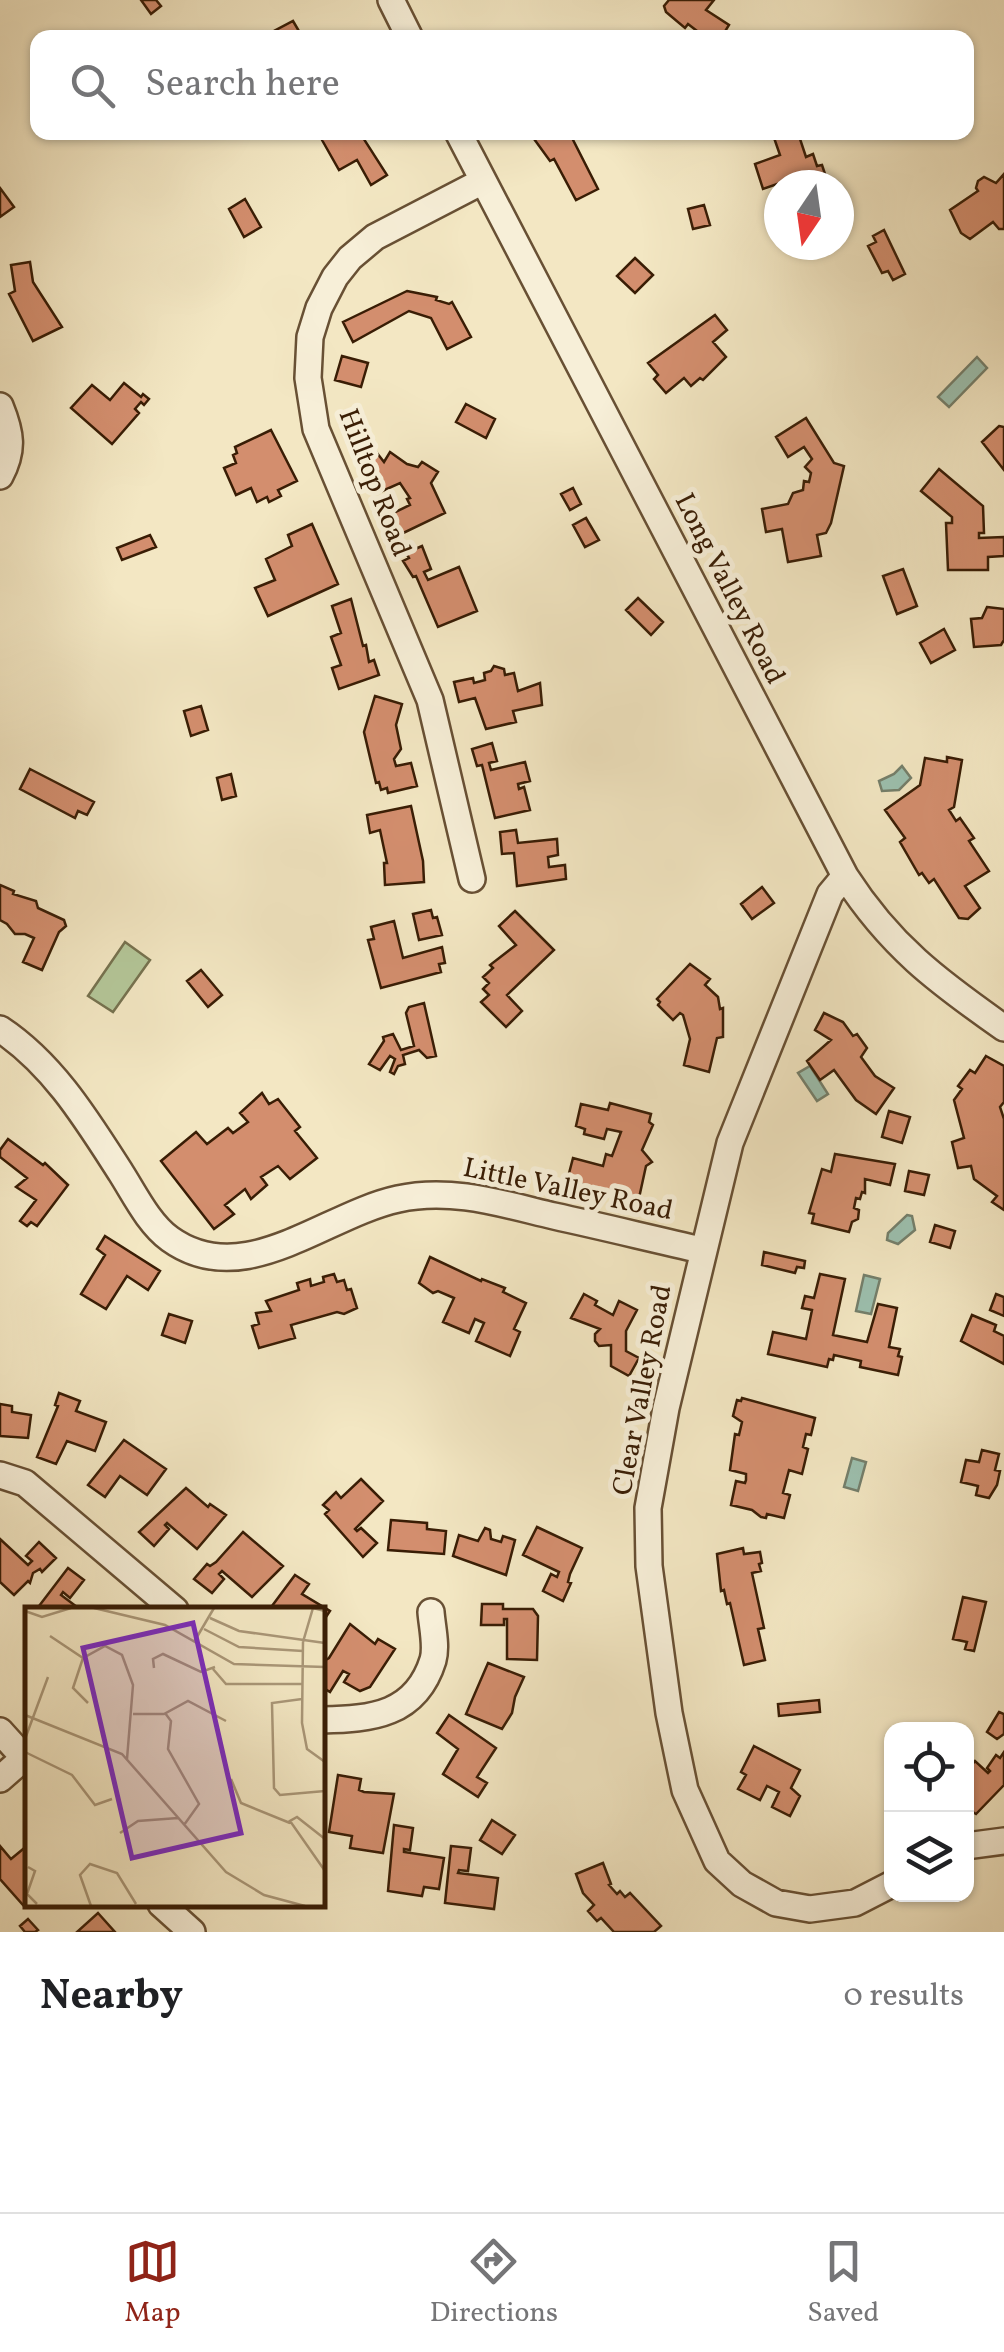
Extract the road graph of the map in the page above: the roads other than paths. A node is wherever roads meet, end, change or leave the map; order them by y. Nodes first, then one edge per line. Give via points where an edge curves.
1 (391, 0) edge
2 (406, 30) edge
3 (462, 140) edge
4 (482, 181) junction
5 (0, 406) edge
6 (0, 476) edge
7 (845, 876) junction
8 (472, 878) dead end
9 (1004, 1028) edge
10 (0, 1029) edge
11 (702, 1250) junction
12 (0, 1475) edge
13 (171, 1607) edge
14 (431, 1612) dead end
15 (325, 1720) edge
16 (0, 1731) edge
17 (25, 1759) edge
18 (25, 1761) edge
19 (0, 1779) edge
20 (1004, 1841) edge
21 (974, 1845) edge
22 (884, 1888) edge
23 (164, 1907) edge
24 (192, 1932) edge

1 - 2 street
3 - 4 street, Long Valley Road
4 - 7 street, Long Valley Road
4 - 8 street, Hilltop Road via 376,237 350,258 319,308 308,378 316,429 430,700
5 - 6 street via 11,446
7 - 9 street, Long Valley Road via 879,926 930,976
7 - 11 street, Clear Valley Road via 830,894 749,1091
10 - 11 street, Little Valley Road via 76,1102 153,1222 196,1253 240,1259 338,1218 434,1194 473,1197
11 - 22 street, Clear Valley Road via 648,1508 654,1607 685,1790 716,1861 776,1903 839,1906
12 - 13 street via 25,1484
14 - 15 street via 434,1658 414,1697 379,1716
16 - 17 street
18 - 19 street
20 - 21 street
23 - 24 street

